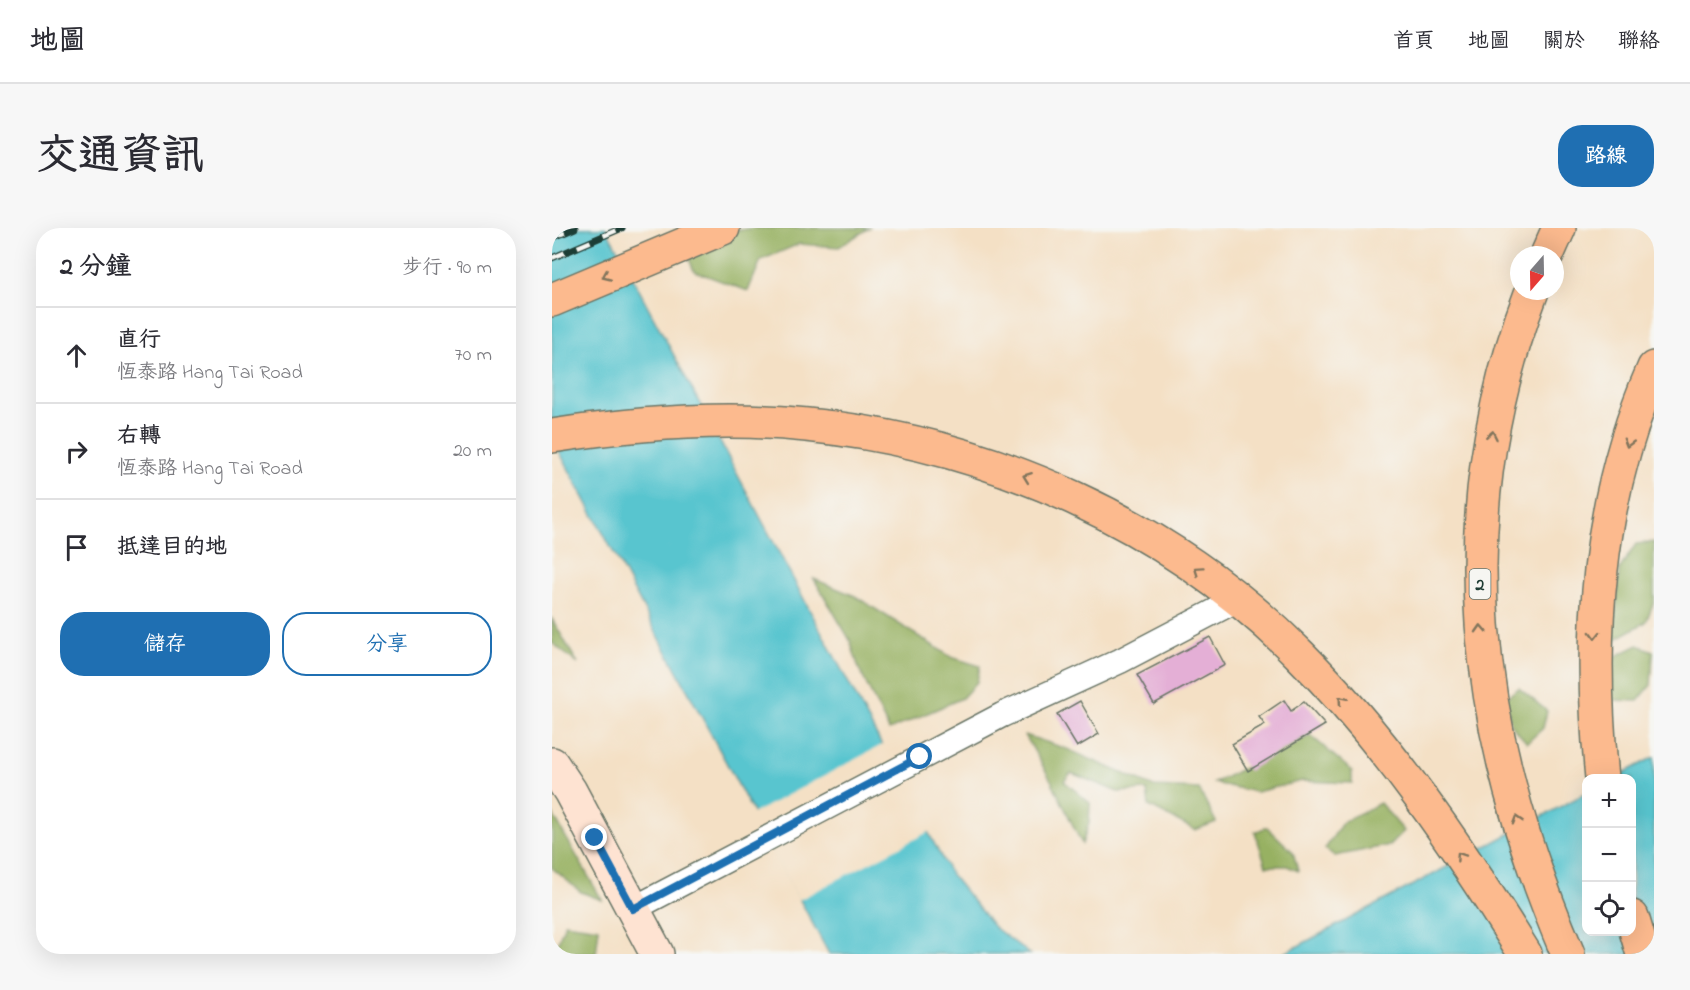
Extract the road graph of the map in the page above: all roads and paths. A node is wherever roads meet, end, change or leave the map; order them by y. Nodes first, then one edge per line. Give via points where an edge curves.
1 (723, 228) edge
2 (1559, 228) edge
3 (1551, 246) edge
4 (552, 300) edge
5 (1529, 300) edge
6 (1654, 368) edge
7 (552, 436) edge
8 (1225, 606) dead end
9 (552, 764) edge
10 (1602, 774) edge
11 (633, 909) junction
12 (1636, 930) edge
13 (657, 954) edge
14 (1525, 954) edge
15 (1568, 954) edge
16 (1643, 954) edge

1 -> 4 highway
2 - 3 highway
15 -> 5 highway, 2 via 1510,798 1493,726 1481,633 1480,536 1489,452 1500,395
6 -> 10 highway via 1620,471 1601,565 1594,671
14 -> 7 highway via 1400,770 1334,690 1238,598 1130,527 1063,492 999,467 871,433 804,424 734,422 665,424
8 - 11 street via 1120,661 1002,714
9 - 11 street
11 - 13 street
12 - 16 highway

